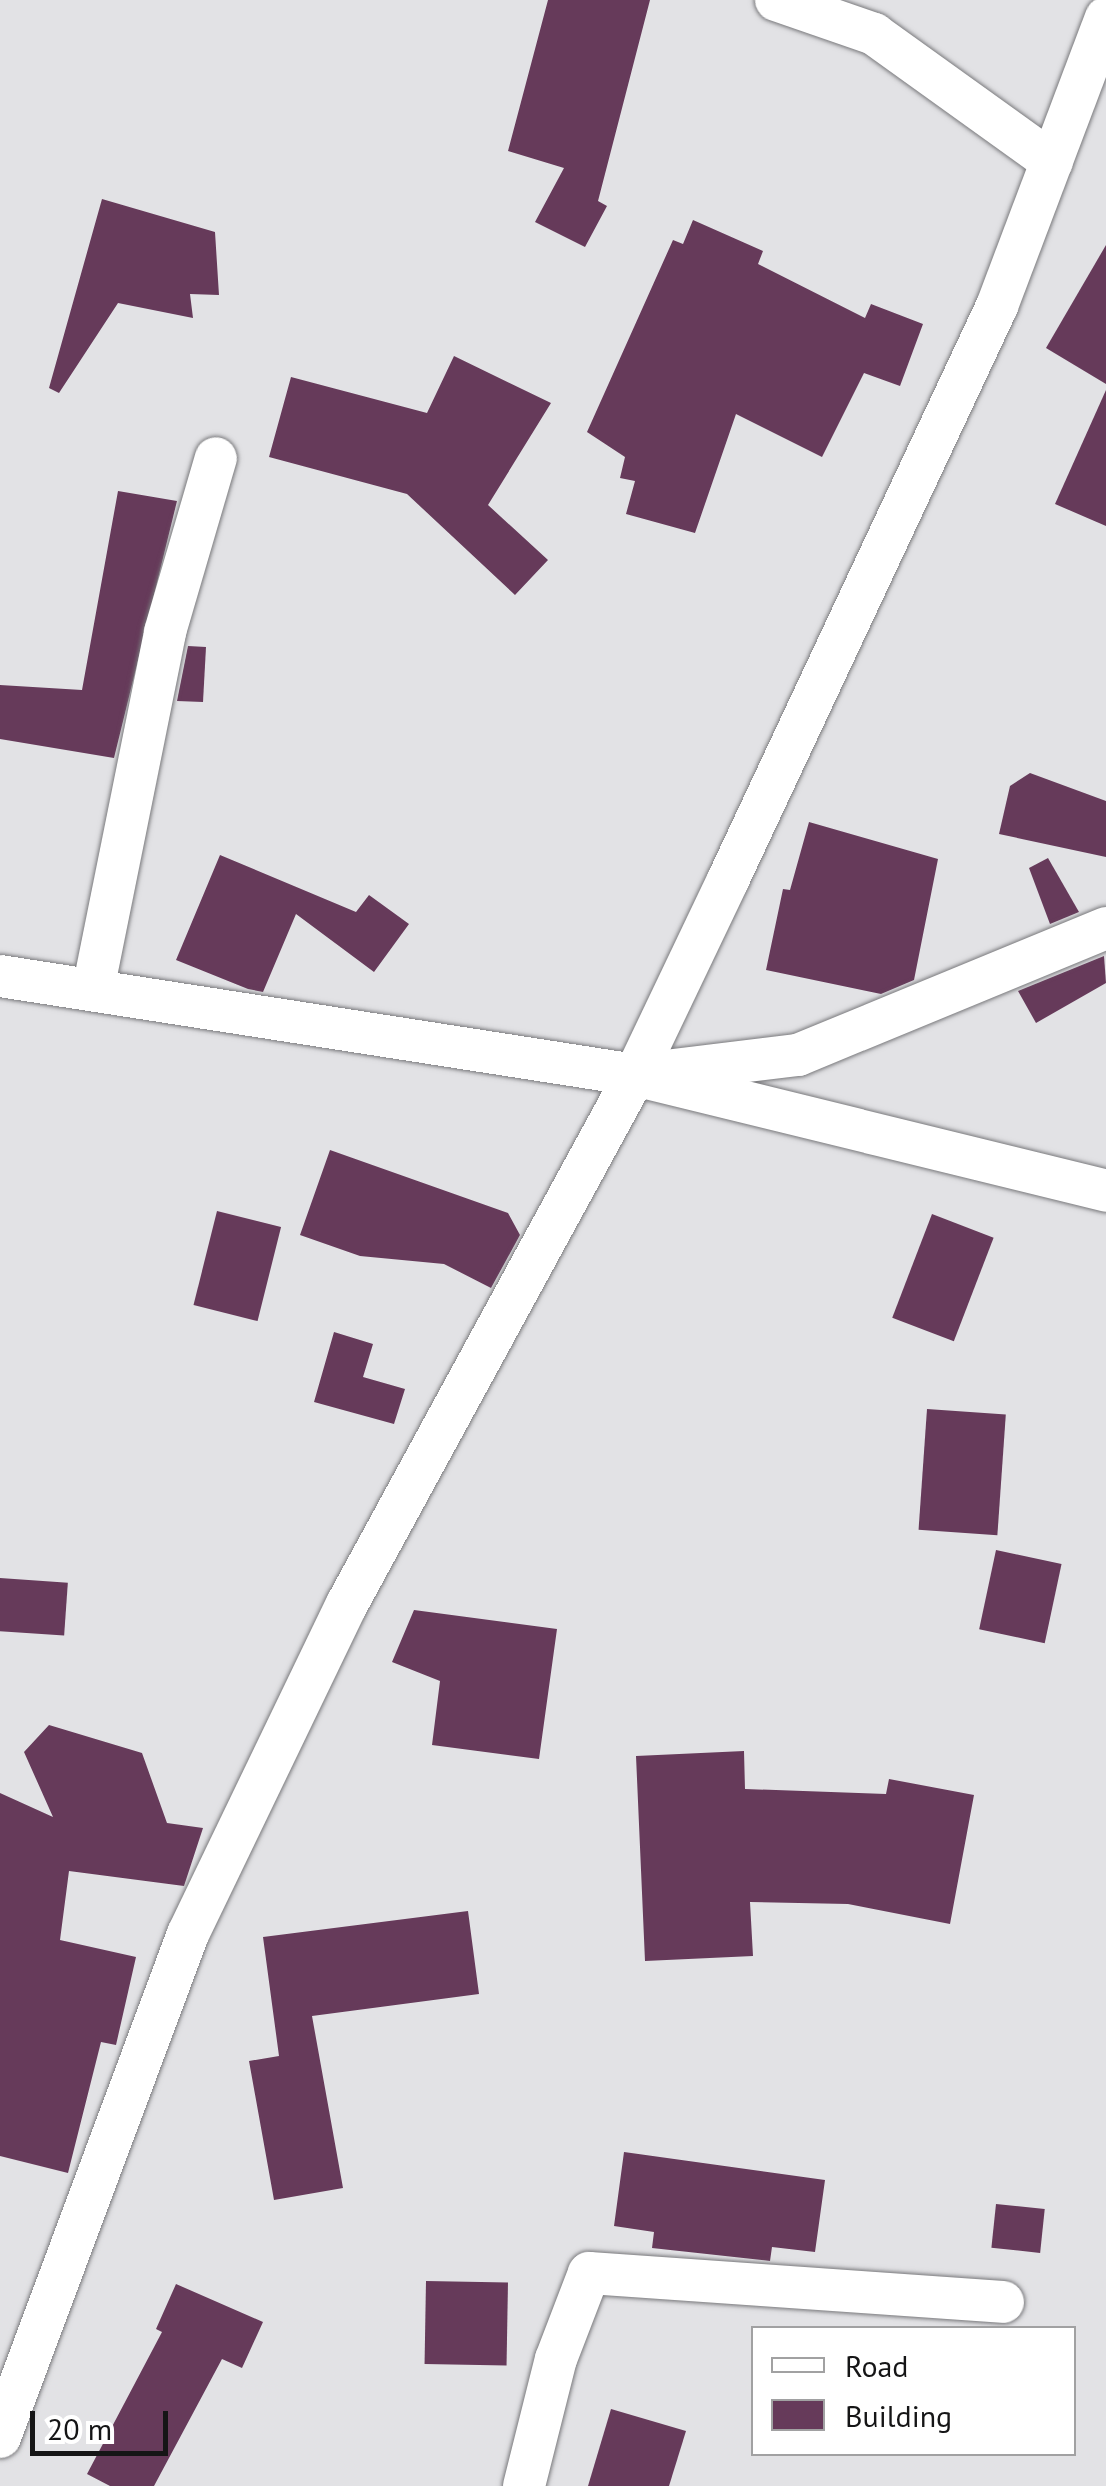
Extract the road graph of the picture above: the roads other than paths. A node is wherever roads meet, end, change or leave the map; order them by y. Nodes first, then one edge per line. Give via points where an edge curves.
1 (776, 0) edge
2 (1106, 18) edge
3 (1052, 162) junction
4 (216, 458) dead end
5 (1106, 928) edge
6 (0, 976) edge
7 (93, 990) junction
8 (634, 1074) junction
9 (1106, 1191) edge
10 (1003, 2302) dead end
11 (0, 2436) edge
12 (524, 2486) edge

1 - 3 street via 874,34
2 - 3 street
3 - 8 street via 997,306
4 - 7 street via 165,632
5 - 8 street via 798,1056
6 - 7 street
7 - 8 street
8 - 9 street
8 - 11 street via 347,1604 188,1934
10 - 12 street via 589,2273 556,2358

